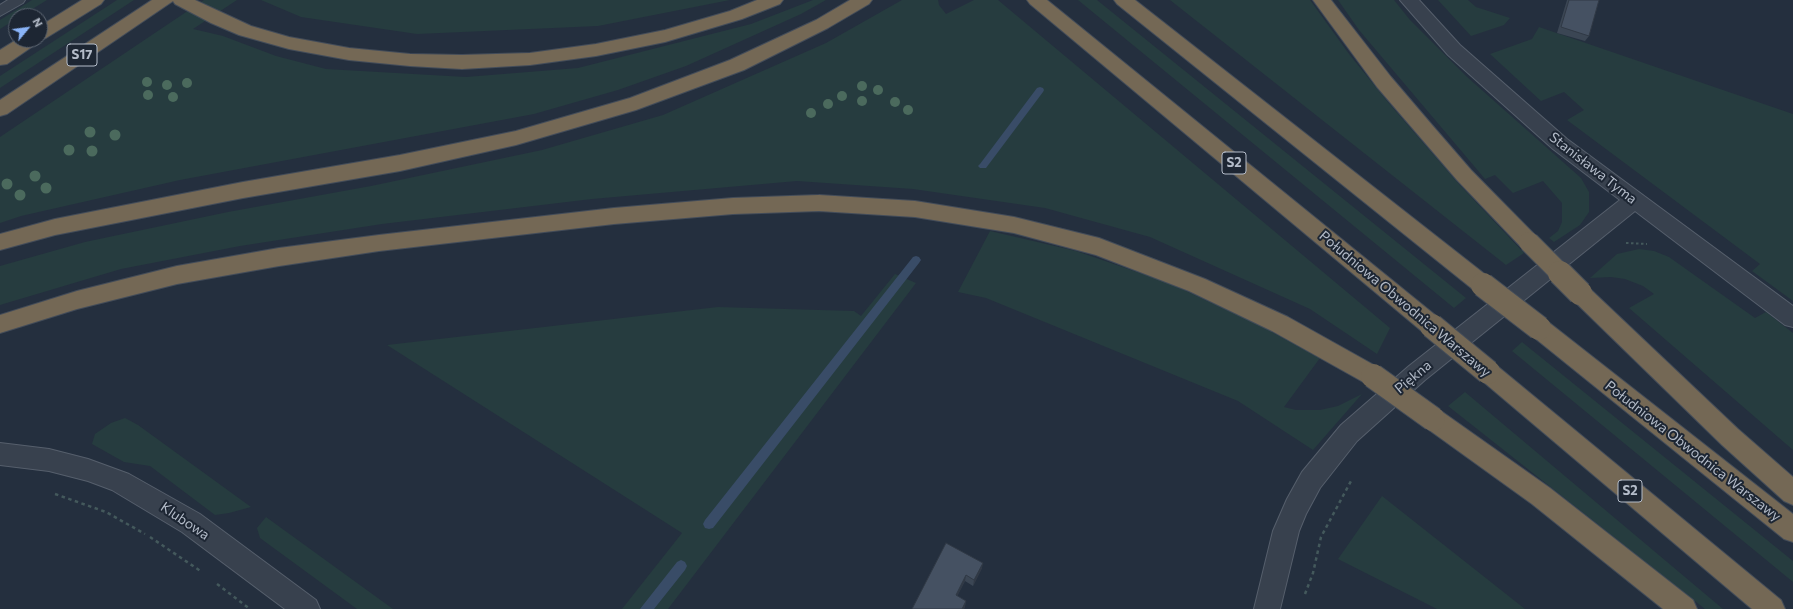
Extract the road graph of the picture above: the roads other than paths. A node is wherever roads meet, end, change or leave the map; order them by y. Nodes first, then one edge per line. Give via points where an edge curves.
1 (18, 0) edge
2 (94, 0) edge
3 (165, 0) edge
4 (181, 0) edge
5 (774, 0) edge
6 (863, 0) edge
7 (1036, 0) edge
8 (1123, 0) edge
9 (1322, 0) edge
10 (1409, 0) edge
11 (0, 11) edge
12 (48, 29) edge
13 (17, 48) edge
14 (0, 59) edge
15 (0, 109) edge
16 (1634, 200) junction
17 (0, 242) edge
18 (1793, 318) edge
19 (0, 324) edge
20 (0, 454) edge
21 (1793, 493) edge
22 (1793, 530) edge
23 (307, 609) edge
24 (1267, 609) edge
25 (1684, 609) edge
26 (1772, 609) edge

1 - 11 lane
2 - 12 highway
3 - 15 highway, S17
4 - 5 highway via 217,19 289,43 349,54 462,62 530,59 596,50 665,36 736,15
6 - 17 highway via 822,24 737,65 636,103 516,138 400,163 243,190 63,226
7 - 26 highway, Południowa Obwodnica Warszawy / S2, bridge
8 - 22 highway, Południowa Obwodnica Warszawy, bridge
9 - 21 highway, bridge via 1384,82 1464,175 1580,293 1730,437
10 - 16 street, Stanisława Tyma via 1454,50 1497,90 1560,144
13 - 14 highway
16 - 18 street, Stanisława Tyma
16 - 24 street, Piękna via 1417,373 1349,433 1311,480 1296,507 1286,531
19 - 25 highway, bridge via 77,300 177,276 279,257 614,216 734,206 818,203 915,209 1014,225 1099,247 1197,285 1280,324 1373,376 1541,496
20 - 23 street, Klubowa via 49,460 120,482 191,523

